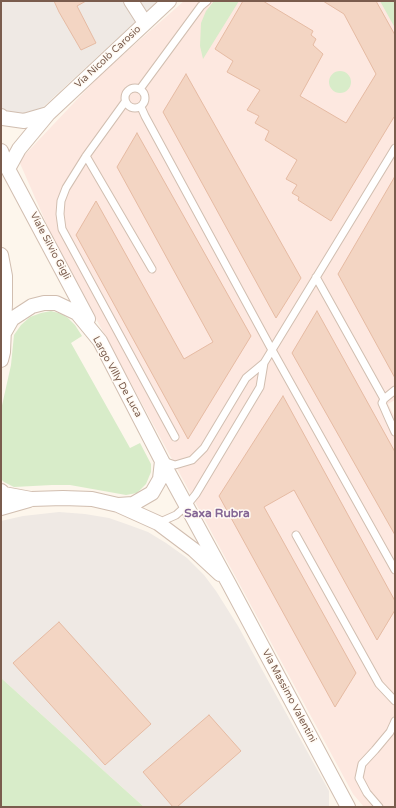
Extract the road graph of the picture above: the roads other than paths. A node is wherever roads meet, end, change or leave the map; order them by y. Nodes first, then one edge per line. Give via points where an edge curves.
1 (130, 1) edge
2 (169, 1) edge
3 (207, 1) edge
4 (145, 23) junction
5 (140, 89) junction
6 (125, 102) junction
7 (141, 107) junction
8 (48, 114) junction
9 (1, 116) edge
10 (395, 148) edge
11 (1, 151) edge
12 (86, 156) junction
13 (8, 169) junction
14 (1, 254) edge
15 (152, 269) dead end
16 (316, 277) junction
17 (4, 334) junction
18 (100, 341) junction
19 (272, 350) junction
20 (1, 360) edge
21 (264, 363) junction
22 (395, 390) edge
23 (384, 399) junction
24 (395, 432) edge
25 (175, 437) dead end
26 (162, 461) junction
27 (1, 491) edge
28 (31, 499) junction
29 (118, 505) junction
30 (187, 505) junction
31 (1, 508) edge
32 (158, 523) junction
33 (296, 535) dead end
34 (395, 570) edge
35 (230, 584) junction
36 (395, 701) edge
37 (395, 720) edge
38 (348, 807) edge
39 (379, 807) edge

1 - 4 street
2 - 4 street, Via Nicolò Carosio
3 - 5 lane
4 - 8 street, Via Nicolò Carosio
5 - 6 lane via 130,89 125,95
5 - 7 lane via 146,97
6 - 7 lane via 132,108
6 - 12 lane
7 - 19 lane
8 - 9 street, Via Nicolò Carosio via 24,122
8 - 13 street, Via Nicolò Carosio
10 - 16 lane
11 - 13 street, Viale Silvio Gigli
12 - 15 lane
12 - 25 lane via 61,201 62,229
13 - 18 street, Viale Silvio Gigli
14 - 17 street via 5,276
16 - 19 lane
16 - 23 lane
17 - 18 street, Largo Villy De Luca via 12,319 32,306 56,303 76,313
17 - 20 street, Largo Villy De Luca
18 - 26 street, Largo Villy De Luca
19 - 21 lane
19 - 34 lane
21 - 26 lane via 246,378 204,448 192,460 175,465
21 - 30 lane via 260,387 200,488
22 - 23 lane
23 - 24 lane via 382,403
26 - 29 street via 160,479 152,492 134,504
26 - 30 street, Largo Villy De Luca
27 - 28 street via 4,494
28 - 29 street via 92,499
28 - 31 street
29 - 32 street
30 - 32 lane via 176,515
30 - 35 street, Largo Villy De Luca
32 - 35 street via 194,550
33 - 36 lane via 379,684
35 - 38 street, Via Massimo Valentini
37 - 39 lane via 390,732 362,764 359,778

